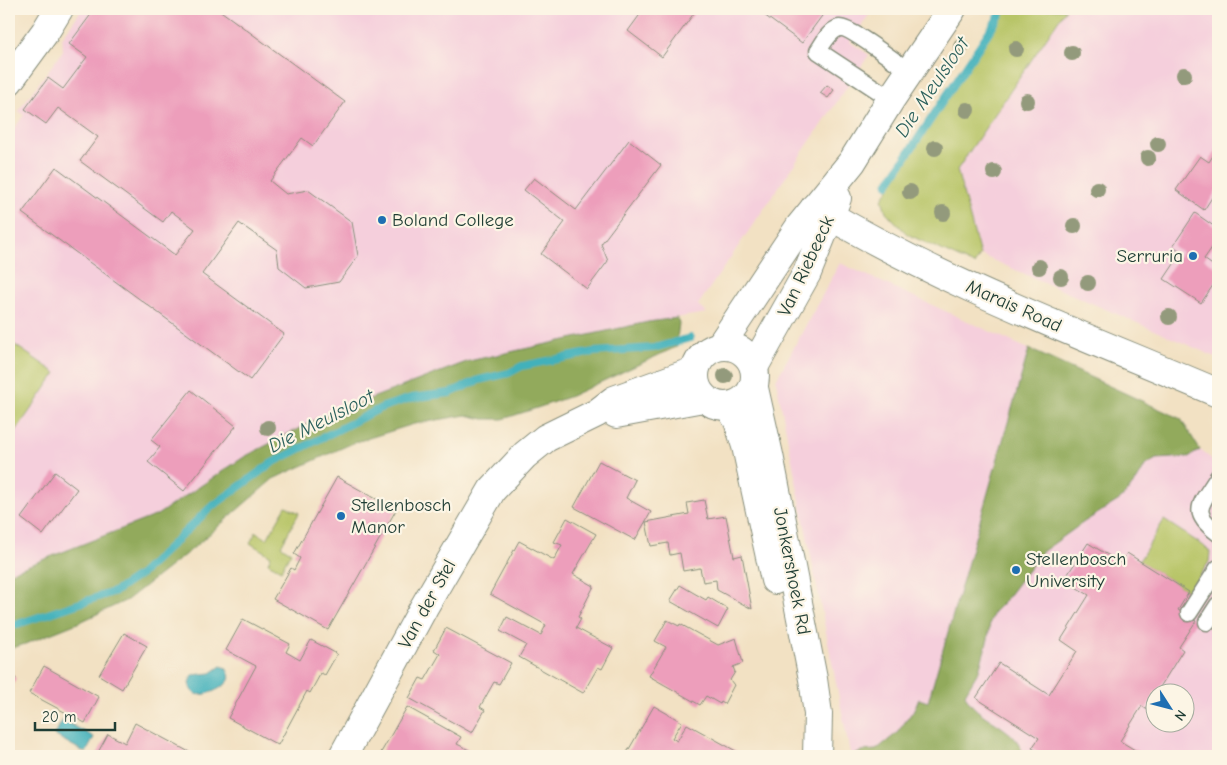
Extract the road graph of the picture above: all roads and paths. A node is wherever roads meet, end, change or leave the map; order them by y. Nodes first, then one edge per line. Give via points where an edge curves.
1 (59, 9) edge
2 (952, 9) edge
3 (909, 72) junction
4 (9, 81) edge
5 (891, 99) junction
6 (823, 211) junction
7 (720, 346) junction
8 (694, 371) junction
9 (754, 377) junction
10 (1218, 393) edge
11 (703, 398) junction
12 (730, 406) junction
13 (597, 413) junction
14 (1218, 477) edge
15 (1218, 533) edge
16 (1218, 568) edge
17 (1218, 605) edge
18 (1189, 613) dead end
19 (1207, 622) dead end
20 (343, 756) edge
21 (803, 756) edge
22 (818, 756) edge

1 - 4 street
2 - 3 street, Van Riebeeck
3 - 5 street, Van Riebeeck
3 - 5 lane via 843,28 830,34 818,51
5 - 6 street, Van Riebeeck
6 - 7 street, Van Riebeeck via 800,226
6 - 9 street, Van Riebeeck via 807,272
6 - 10 street, Marais Road via 902,255 990,296
7 - 8 street via 703,354
7 - 9 street via 744,352
8 - 11 street via 697,390
8 - 13 street, Van der Stel via 614,400
9 - 12 street via 746,398
9 - 22 street, Jonkershoek Rd via 813,679 818,714
11 - 12 street via 720,406
11 - 13 street, Van der Stel via 616,414
12 - 21 street, Jonkershoek Rd via 746,446 783,618 801,716
13 - 20 street, Van der Stel via 546,438 492,490
14 - 15 lane via 1200,510 1203,522
16 - 18 lane
17 - 19 lane

